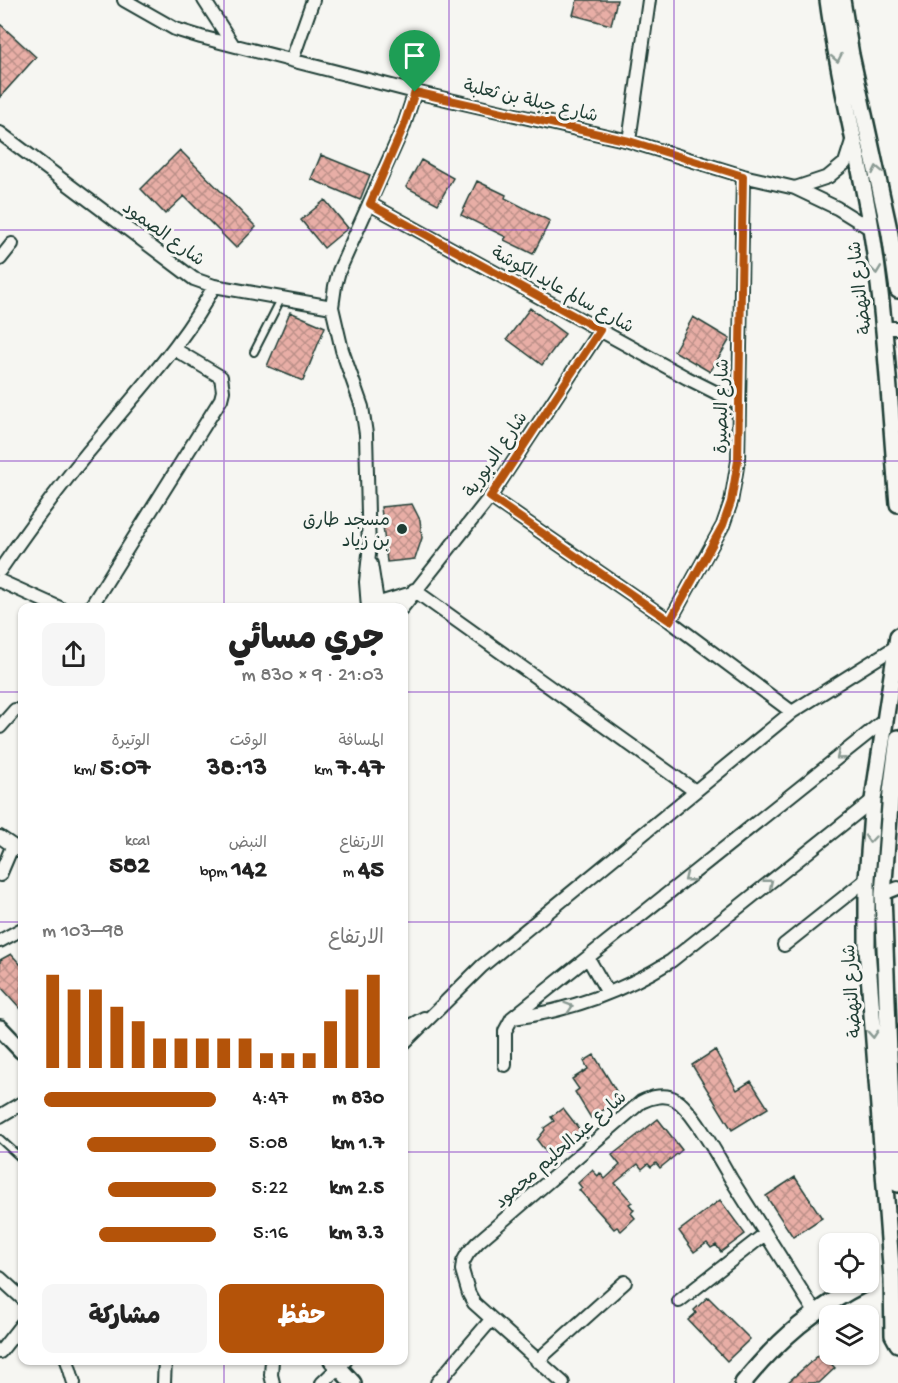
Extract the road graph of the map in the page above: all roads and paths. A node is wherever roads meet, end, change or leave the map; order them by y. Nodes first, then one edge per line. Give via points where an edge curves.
1 (124, 0) edge
2 (204, 0) edge
3 (314, 0) edge
4 (649, 0) edge
5 (828, 0) edge
6 (842, 0) edge
7 (233, 45) junction
8 (292, 60) junction
9 (415, 92) junction
10 (0, 133) edge
11 (629, 141) junction
12 (852, 141) junction
13 (743, 176) junction
14 (795, 188) junction
15 (370, 204) junction
16 (871, 229) junction
17 (12, 244) dead end
18 (0, 260) edge
19 (214, 286) junction
20 (898, 290) edge
21 (281, 298) junction
22 (332, 308) junction
23 (891, 328) edge
24 (600, 330) junction
25 (174, 349) junction
26 (254, 352) dead end
27 (739, 404) junction
28 (490, 497) junction
29 (898, 504) edge
30 (0, 570) edge
31 (0, 581) edge
32 (413, 592) junction
33 (49, 603) edge
34 (93, 603) edge
35 (372, 603) edge
36 (382, 603) edge
37 (405, 603) edge
38 (670, 621) junction
39 (898, 641) edge
40 (15, 710) dead end
41 (792, 712) junction
42 (886, 719) junction
43 (0, 727) edge
44 (898, 738) edge
45 (695, 791) junction
46 (895, 791) edge
47 (873, 800) junction
48 (0, 837) edge
49 (17, 850) edge
50 (892, 855) edge
51 (0, 875) edge
52 (867, 879) junction
53 (898, 888) edge
54 (883, 894) junction
55 (18, 931) edge
56 (0, 941) edge
57 (784, 945) dead end
58 (588, 958) junction
59 (608, 993) junction
60 (431, 1015) junction
61 (512, 1018) junction
62 (408, 1027) edge
63 (0, 1028) edge
64 (408, 1039) edge
65 (18, 1047) edge
66 (506, 1065) dead end
67 (18, 1105) edge
68 (889, 1107) edge
69 (0, 1116) edge
70 (0, 1139) edge
71 (18, 1155) edge
72 (898, 1184) edge
73 (765, 1234) junction
74 (884, 1276) edge
75 (0, 1278) edge
76 (625, 1282) dead end
77 (18, 1294) edge
78 (679, 1301) dead end
79 (815, 1312) junction
80 (491, 1320) junction
81 (18, 1329) edge
82 (898, 1344) edge
83 (0, 1352) edge
84 (537, 1361) junction
85 (69, 1365) edge
86 (165, 1365) edge
87 (272, 1365) edge
88 (337, 1365) edge
89 (340, 1365) edge
90 (74, 1383) edge
91 (164, 1383) edge
92 (273, 1383) edge
93 (322, 1383) edge
94 (353, 1383) edge
95 (436, 1383) edge
96 (563, 1383) edge
97 (743, 1383) edge

1 - 7 street, شارع جبلة بن ثعلبة via 176,28
2 - 7 street
3 - 8 street
4 - 11 street
5 -> 12 street, شارع النهضة
20 -> 6 street, شارع النهضة
7 - 8 street, شارع جبلة بن ثعلبة
8 - 9 street, شارع جبلة بن ثعلبة
9 - 11 street, شارع جبلة بن ثعلبة
9 - 15 street
10 - 19 street, شارع الصمود via 177,268
11 - 13 street, شارع جبلة بن ثعلبة
12 - 14 street via 845,163 828,177
12 - 16 street, شارع النهضة
13 - 14 street, شارع جبلة بن ثعلبة
13 - 27 street, شارع البصيرة
14 - 16 street, شارع جبلة بن ثعلبة
15 - 22 street via 339,271
15 - 24 street, شارع سالم عايد الكوشة
16 -> 23 street, شارع النهضة
17 - 18 street
19 - 21 street, شارع الصمود
19 - 25 street
21 - 22 street, شارع الصمود
21 - 26 lane
22 - 35 street via 362,407 366,434 366,582
23 - 29 street, شارع النهضة
24 - 27 street, شارع سالم عايد الكوشة
24 - 28 street, شارع الدبورية
25 - 30 street via 76,466
25 - 34 street via 221,377 223,391
27 - 38 street, شارع البصيرة via 738,461 731,502 718,535
28 - 32 street, شارع الدبورية
28 - 38 street
31 - 33 street
32 - 36 street
32 - 37 street, شارع الدبورية
32 - 45 street
38 - 41 street
39 - 41 street
39 - 42 street, شارع النهضة
40 - 43 street
41 - 45 street
42 - 47 street, شارع النهضة
42 -> 58 street
44 - 46 street, شارع النهضة
45 - 60 street via 482,966
46 - 50 street, شارع النهضة
47 -> 52 street, شارع النهضة
59 -> 47 street via 671,961
48 - 49 street
49 - 51 street
50 - 54 street, شارع النهضة
52 - 57 street
52 -> 68 street, شارع النهضة via 867,948
53 - 54 street
54 - 68 street, شارع النهضة
55 - 56 street
58 - 59 street
58 - 61 street
61 -> 59 street via 561,1009
60 - 62 street
60 - 64 street
61 - 66 street via 505,1031
63 - 65 street
67 - 69 street
68 - 72 street, شارع النهضة
68 - 74 street, شارع النهضة
70 - 71 lane
73 - 78 street
73 - 79 street, شارع عبدالحليم محمود
73 - 80 street, شارع عبدالحليم محمود via 682,1105 663,1096 647,1099 468,1253 463,1262 463,1278 474,1303
74 - 79 street
74 - 82 street, شارع النهضة via 893,1335
75 - 77 street
76 - 84 street
79 - 97 street
80 - 84 street, شارع عبدالحليم محمود
80 - 95 street
81 - 83 street
84 - 96 street, شارع عبدالحليم محمود
85 - 90 street
86 - 91 street
87 - 92 street
88 - 93 street
89 - 94 street

